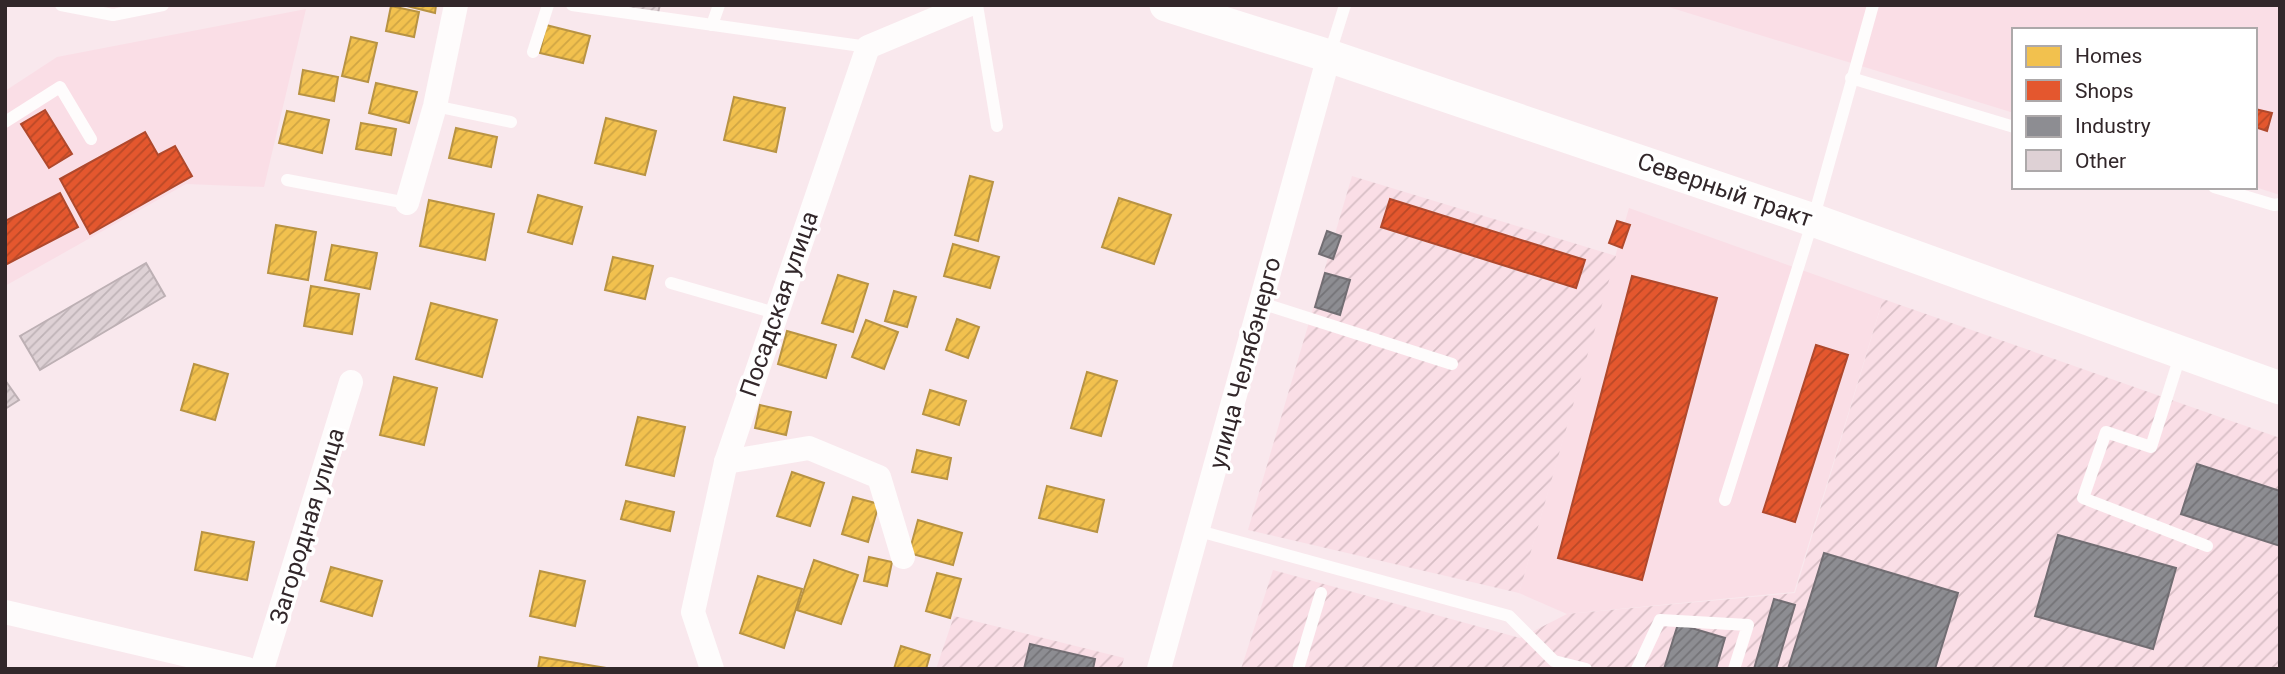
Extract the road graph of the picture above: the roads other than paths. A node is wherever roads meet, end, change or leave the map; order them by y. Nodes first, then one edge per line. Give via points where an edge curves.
1 (61, 5) edge
2 (163, 5) edge
3 (456, 5) edge
4 (548, 5) edge
5 (572, 5) edge
6 (719, 5) edge
7 (968, 5) edge
8 (977, 5) edge
9 (1166, 5) edge
10 (1345, 5) edge
11 (1872, 5) edge
12 (712, 25) junction
13 (868, 47) junction
14 (533, 52) dead end
15 (1329, 56) junction
16 (1851, 78) junction
17 (435, 106) junction
18 (5, 122) edge
19 (512, 122) dead end
20 (997, 126) dead end
21 (2012, 126) edge
22 (91, 139) dead end
23 (287, 180) dead end
24 (2221, 189) edge
25 (407, 203) joint
26 (2280, 204) edge
27 (1813, 220) junction
28 (671, 283) dead end
29 (1261, 303) junction
30 (775, 313) junction
31 (2181, 353) junction
32 (1452, 364) dead end
33 (351, 382) dead end
34 (2280, 388) edge
35 (726, 462) junction
36 (1725, 500) dead end
37 (1199, 531) junction
38 (2207, 546) dead end
39 (903, 557) dead end
40 (1321, 593) dead end
41 (5, 612) edge
42 (1552, 665) edge
43 (247, 669) edge
44 (262, 669) edge
45 (712, 669) edge
46 (1159, 669) edge
47 (1298, 669) edge
48 (1586, 669) edge
49 (1637, 669) edge
50 (1734, 669) edge

1 - 2 lane via 113,15
3 - 17 street
4 - 14 lane
5 - 12 lane
6 - 12 lane
7 - 13 street
8 - 20 lane
9 - 15 main road, Северный тракт
10 - 15 lane
11 - 16 lane
12 - 13 lane
13 - 30 street, Посадская улица
15 - 27 main road, Северный тракт
15 - 29 street, улица Челябэнерго
16 - 21 lane
16 - 27 lane
17 - 19 lane
17 - 25 street
18 - 22 lane via 60,87
23 - 25 lane
24 - 26 lane
27 - 31 main road, Северный тракт
27 - 36 lane
28 - 30 lane
29 - 32 lane
29 - 37 street, улица Челябэнерго
30 - 35 street, Посадская улица
31 - 34 main road, Северный тракт
31 - 38 lane via 2151,447 2106,432 2083,498
33 - 44 street, Загородная улица
35 - 39 street via 809,448 879,477
35 - 45 street, Посадская улица via 693,612
37 - 42 lane via 1509,616
37 - 46 street, улица Челябэнерго
40 - 47 lane
41 - 43 street
42 - 48 lane
49 - 50 lane via 1660,620 1748,625

